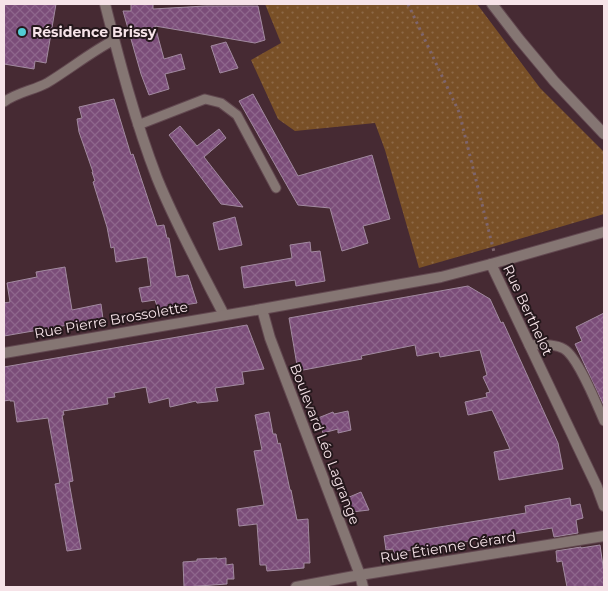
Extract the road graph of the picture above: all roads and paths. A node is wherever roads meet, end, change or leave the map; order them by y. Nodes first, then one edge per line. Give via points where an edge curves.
1 (105, 4) edge
2 (408, 4) edge
3 (492, 4) edge
4 (114, 40) junction
5 (4, 102) edge
6 (138, 125) junction
7 (604, 134) edge
8 (276, 188) dead end
9 (604, 232) edge
10 (494, 263) junction
11 (262, 309) junction
12 (224, 315) junction
13 (529, 345) junction
14 (4, 353) edge
15 (604, 422) edge
16 (604, 506) edge
17 (604, 536) edge
18 (360, 575) junction
19 (296, 587) edge
20 (363, 587) edge

1 - 4 street
2 - 10 path via 458,112
3 - 7 street via 549,75
4 - 5 lane via 47,83
4 - 6 street
6 - 8 lane via 205,98 222,103 237,114
6 - 12 street via 174,217
9 - 10 street
10 - 11 street, Rue Berthelot via 441,277
10 - 13 street, Rue Berthelot
11 - 12 street, Rue Berthelot
11 - 18 street, Boulevard Léo Lagrange via 270,338
12 - 14 street, Rue Pierre Brossolette
13 - 15 lane via 554,345 565,349 578,365
13 - 16 street, Rue Berthelot
17 - 18 street, Rue Étienne Gérard
18 - 19 street, Rue Étienne Gérard
18 - 20 street, Boulevard Léo Lagrange

